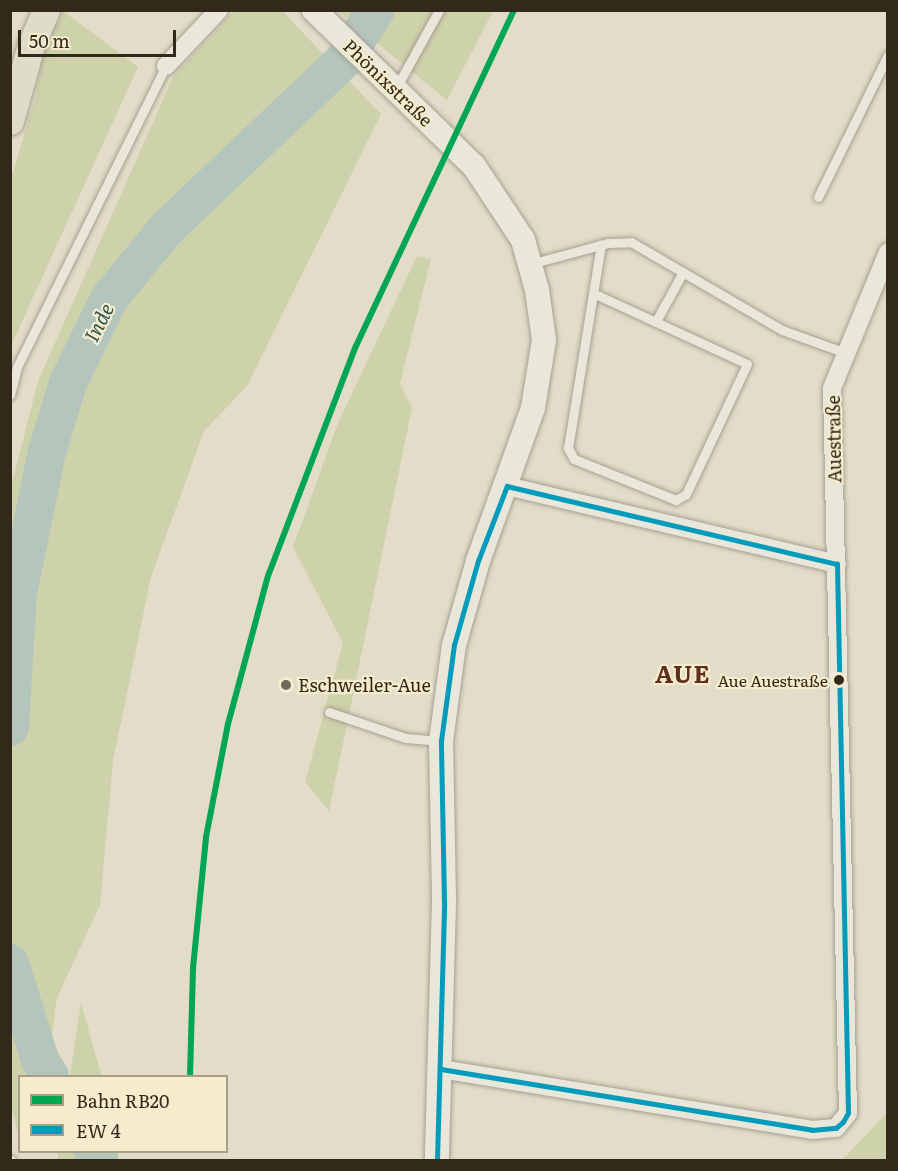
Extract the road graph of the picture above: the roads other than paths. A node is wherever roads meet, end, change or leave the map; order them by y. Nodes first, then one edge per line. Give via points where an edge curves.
1 (46, 10) edge
2 (219, 10) edge
3 (314, 10) edge
4 (439, 10) edge
5 (888, 55) edge
6 (166, 66) joint
7 (386, 82) junction
8 (10, 121) edge
9 (818, 197) dead end
10 (602, 245) junction
11 (888, 252) edge
12 (530, 264) junction
13 (683, 272) junction
14 (595, 294) junction
15 (656, 321) junction
16 (846, 353) junction
17 (10, 395) edge
18 (507, 486) junction
19 (837, 564) junction
20 (329, 712) dead end
21 (441, 741) junction
22 (441, 1069) junction
23 (437, 1161) edge

1 - 8 main road via 31,45
2 - 6 street
3 - 7 main road, Phönixstraße
4 - 7 lane
5 - 9 lane
6 - 17 lane via 17,367
7 - 12 main road, Phönixstraße via 474,166 523,240
10 - 12 lane
10 - 13 lane via 632,242
10 - 14 lane
11 - 16 street, Auestraße
12 - 18 main road, Phönixstraße via 544,340 533,408
13 - 15 lane
13 - 16 lane via 782,330
14 - 15 lane
14 - 15 lane via 568,448 574,459 676,500 686,494 747,364
16 - 19 street, Auestraße via 832,388
18 - 19 street
18 - 21 main road, Phönixstraße via 478,561 454,645
19 - 22 street, Auestraße via 848,1113 843,1122 836,1128 812,1130
20 - 21 lane via 406,738
21 - 22 main road, Phönixstraße
22 - 23 main road, Phönixstraße

